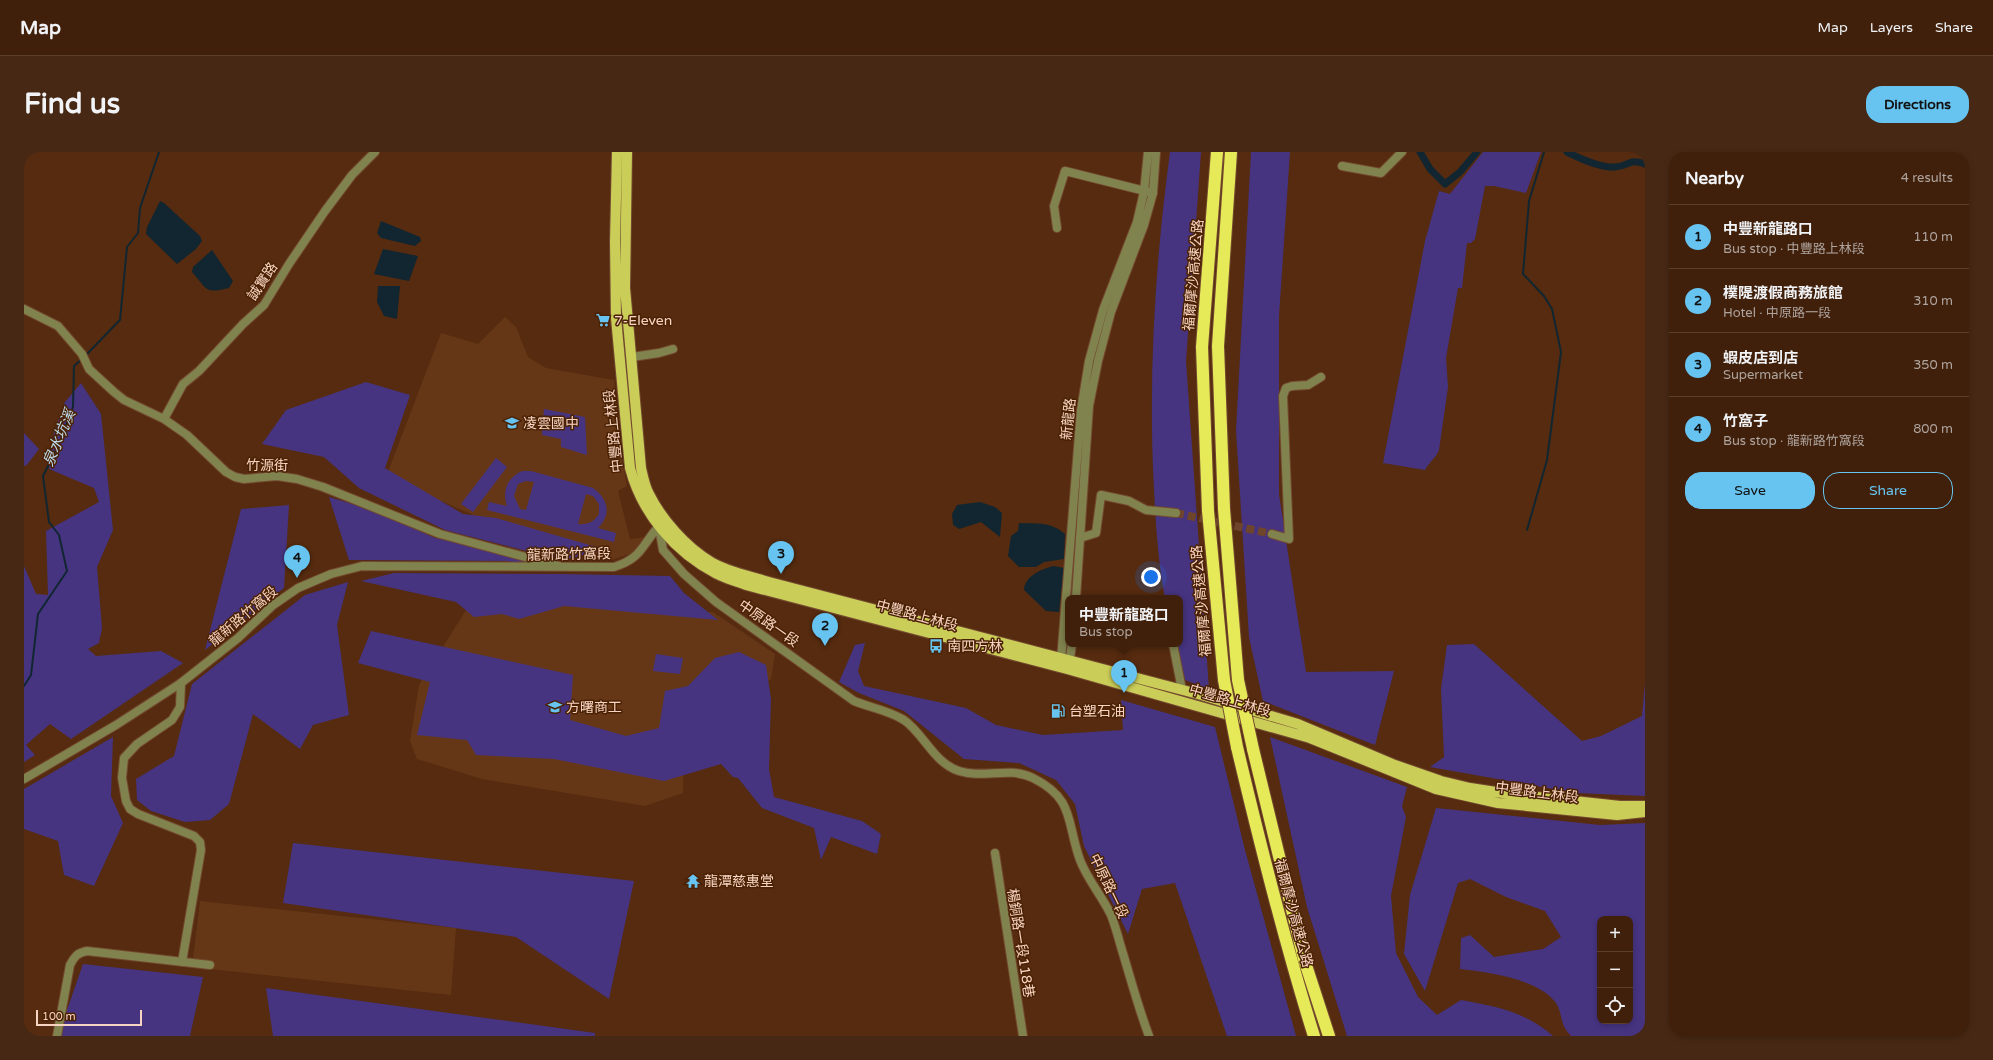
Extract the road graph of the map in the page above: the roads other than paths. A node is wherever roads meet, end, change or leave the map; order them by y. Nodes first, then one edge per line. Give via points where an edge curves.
1 (375, 152) edge
2 (617, 152) edge
3 (627, 152) edge
4 (1148, 152) edge
5 (1156, 152) edge
6 (1217, 152) edge
7 (1231, 152) edge
8 (1402, 152) edge
9 (1342, 166) dead end
10 (1149, 192) junction
11 (1057, 228) dead end
12 (24, 309) edge
13 (672, 349) dead end
14 (632, 357) junction
15 (1321, 378) dead end
16 (164, 419) junction
17 (1176, 512) tunnel mouth
18 (662, 524) junction
19 (1272, 534) tunnel mouth
20 (1080, 538) junction
21 (559, 566) junction
22 (1066, 595) edge
23 (1076, 595) edge
24 (1065, 610) edge
25 (1072, 647) edge
26 (1174, 647) edge
27 (1061, 660) junction
28 (1069, 665) junction
29 (181, 683) junction
30 (1182, 690) junction
31 (24, 779) edge
32 (1645, 806) edge
33 (1645, 812) edge
34 (995, 853) dead end
35 (182, 962) junction
36 (210, 966) dead end
37 (57, 1036) edge
38 (1023, 1036) edge
39 (1149, 1036) edge
40 (1314, 1036) edge
41 (1329, 1036) edge

1 - 16 street, 誠實路 via 352,175 289,264 264,305 184,384
2 - 18 main road, 中豐路上林段 via 616,318 630,468 646,510
3 - 14 main road, 中豐路上林段 via 625,288
4 - 10 street, 新龍路
5 - 10 street, 新龍路
6 - 40 highway, 福爾摩沙高速公路, bridge via 1202,347 1208,511 1224,680 1265,866
7 - 41 highway, 福爾摩沙高速公路, bridge via 1218,346 1224,509 1238,680 1304,959
8 - 9 street via 1381,173
10 - 11 street via 1065,171 1054,206
10 - 20 street, 新龍路 via 1144,224 1111,312 1089,406
10 - 22 street, 新龍路 via 1103,310 1089,361 1081,410
12 - 16 street, 竹源街 via 58,326 84,358 89,369 124,400
13 - 14 street
14 - 18 main road, 中豐路上林段 via 641,468 648,493
15 - 19 street via 1308,385 1286,388 1283,396 1290,511 1289,539
16 - 21 street, 竹源街 via 235,477 244,479 277,476 297,479 440,534
17 - 20 street via 1146,510 1129,501 1101,495 1096,533
18 - 21 street, 龍新路竹窩段 via 645,547 624,564 614,567
18 - 27 main road, 中豐路上林段 via 711,562 724,568
18 - 28 main road, 中豐路上林段 via 680,548 702,565 719,575 746,585
18 - 39 street, 中原路一段 via 663,550 684,574 716,602 854,701 884,710 904,720 916,730 931,750 959,771 1022,772 1051,788 1066,807 1080,861 1111,916
20 - 23 street, 新龍路
21 - 29 street, 龍新路竹窩段 via 362,566 331,574 298,588 272,606 238,638
24 - 27 street, 新龍路
25 - 28 street
26 - 30 street
27 - 28 main road, 中豐路上林段
28 - 30 main road, 中豐路上林段
28 - 33 main road, 中豐路上林段 via 1310,738 1436,788 1506,804 1617,815
29 - 31 street, 龍新路竹窩段
29 - 35 street via 180,707 172,720 137,744 124,758 122,778 130,809 194,836 200,842 201,850
30 - 32 main road, 中豐路上林段 via 1298,724 1441,781 1509,794 1620,806
34 - 38 street, 楊銅路一段118巷
35 - 36 street
35 - 37 street via 79,952 70,965

